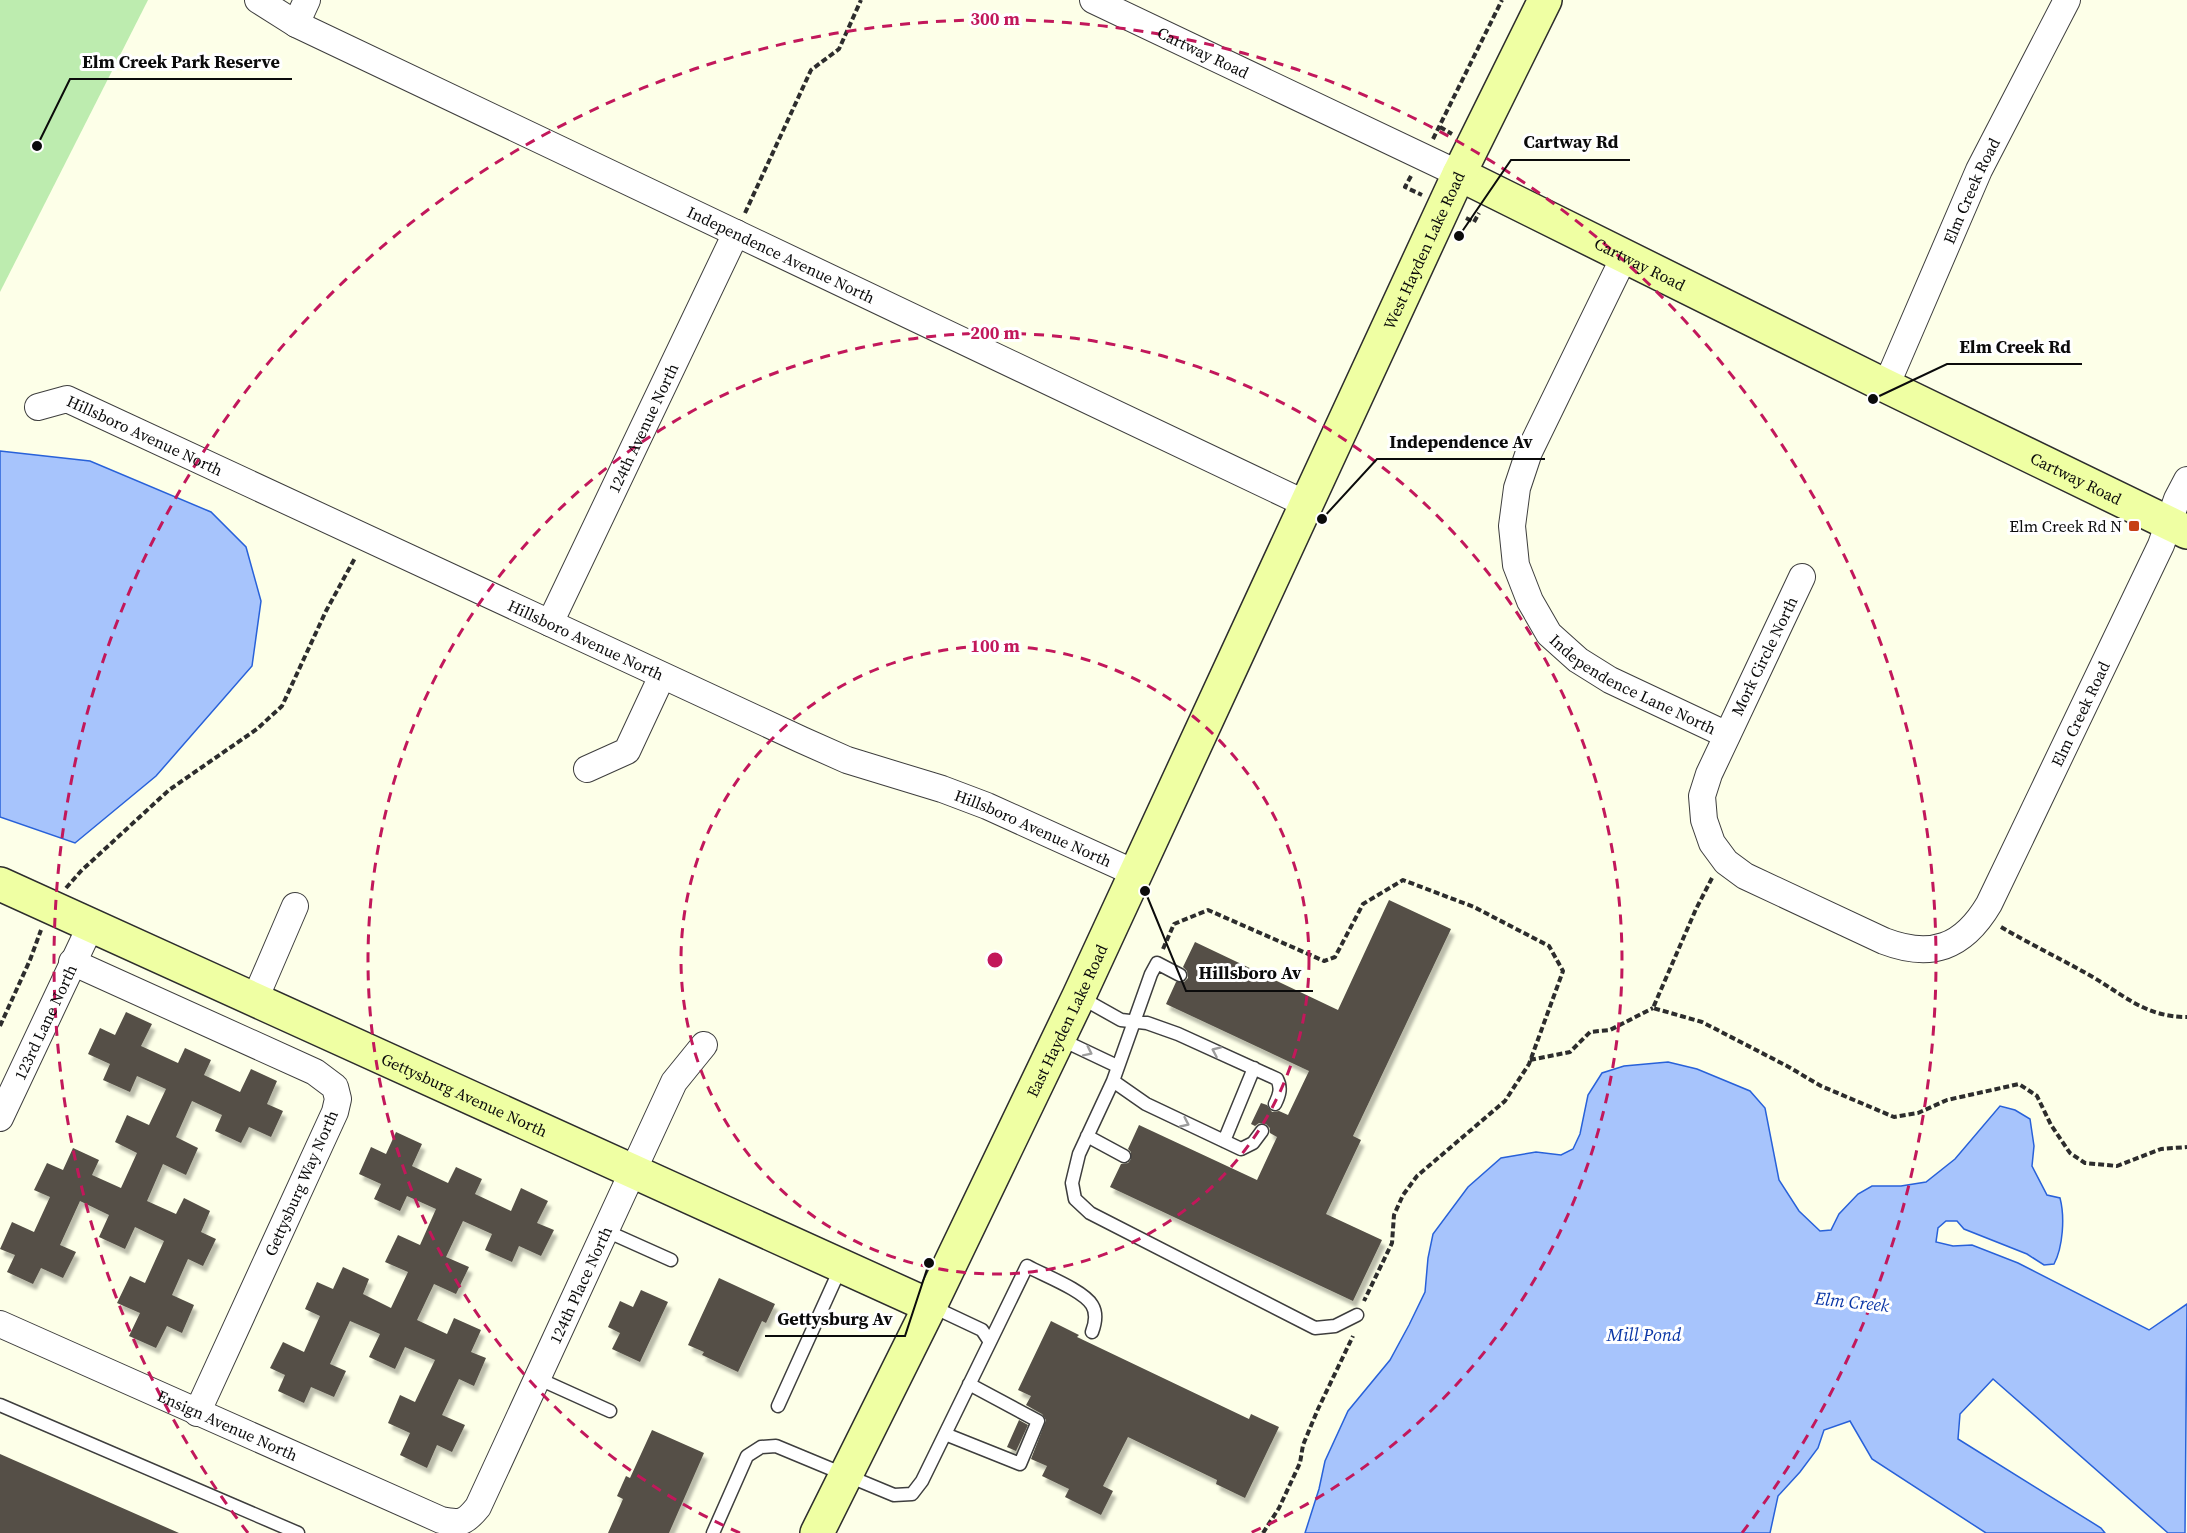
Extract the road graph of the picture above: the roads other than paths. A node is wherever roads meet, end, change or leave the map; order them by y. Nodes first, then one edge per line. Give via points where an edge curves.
1 (258, 0) edge
2 (307, 0) edge
3 (1093, 0) edge
4 (1545, 0) edge
5 (2067, 0) edge
6 (296, 24) junction
7 (1459, 174) junction
8 (736, 233) junction
9 (1625, 255) junction
10 (1886, 386) junction
11 (38, 407) dead end
12 (2187, 480) edge
13 (1306, 504) junction
14 (2178, 527) edge
15 (1802, 577) dead end
16 (550, 623) junction
17 (662, 676) junction
18 (1727, 735) junction
19 (587, 769) dead end
20 (1137, 873) junction
21 (0, 884) edge
22 (295, 906) dead end
23 (1985, 910) joint
24 (91, 925) junction
25 (72, 962) junction
26 (1180, 975) dead end
27 (1079, 996) junction
28 (255, 999) junction
29 (1133, 1023) junction
30 (1059, 1038) junction
31 (704, 1045) dead end
32 (1117, 1066) junction
33 (1254, 1068) junction
34 (1113, 1081) junction
35 (1275, 1104) dead end
36 (0, 1118) edge
37 (1262, 1131) dead end
38 (1088, 1136) junction
39 (1224, 1141) junction
40 (1124, 1156) dead end
41 (634, 1170) junction
42 (604, 1230) junction
43 (671, 1260) dead end
44 (841, 1266) junction
45 (930, 1306) junction
46 (1357, 1315) road end
47 (0, 1324) edge
48 (1092, 1332) dead end
49 (990, 1342) junction
50 (537, 1378) junction
51 (969, 1384) junction
52 (0, 1405) edge
53 (778, 1406) dead end
54 (610, 1411) dead end
55 (197, 1413) junction
56 (945, 1434) junction
57 (846, 1474) junction
58 (456, 1523) joint
59 (298, 1533) edge
60 (714, 1533) edge
61 (817, 1533) edge

1 - 6 street, Independence Avenue North
2 - 6 street
3 - 7 street, Cartway Road
4 - 7 street, West Hayden Lake Road
5 - 10 street, Elm Creek Road via 1979,170
6 - 8 street, Independence Avenue North
7 - 9 street, Cartway Road
7 - 13 street, West Hayden Lake Road
8 - 13 street, Independence Avenue North
8 - 16 street, 124th Avenue North
9 - 10 street, Cartway Road
9 - 18 street, Independence Lane North via 1529,452 1517,488 1512,526 1516,565 1549,634 1578,660 1610,680
10 - 14 street, Cartway Road
11 - 16 street, Hillsboro Avenue North via 67,399
12 - 14 street, Elm Creek Road via 2177,499
13 - 20 street, East Hayden Lake Road
14 - 23 street, Elm Creek Road via 2161,545
15 - 18 street, Mork Circle North
16 - 17 street, Hillsboro Avenue North
17 - 19 street via 627,750
17 - 20 street, Hillsboro Avenue North via 847,760 978,802
18 - 23 street, Independence Lane North via 1702,796 1704,820 1712,843 1726,862 1745,876 1902,948 1940,949 1963,937
20 - 27 street, East Hayden Lake Road
21 - 24 street, Gettysburg Avenue North
22 - 28 street
24 - 25 street, 123rd Lane North
24 - 28 street, Gettysburg Avenue North
25 - 36 street, 123rd Lane North
25 - 55 street, Gettysburg Way North via 315,1072 335,1087 335,1112
26 - 29 lane via 1157,963
27 - 29 lane
27 - 30 street, East Hayden Lake Road
28 - 41 street, Gettysburg Avenue North
29 - 32 lane
33 -> 29 lane via 1147,1023
30 -> 32 lane
30 - 45 street, East Hayden Lake Road
31 - 41 street, 124th Place North via 674,1082
32 - 34 lane
33 - 35 lane via 1280,1084
33 - 39 lane
34 - 38 lane
34 -> 39 lane via 1146,1104
37 - 39 lane via 1253,1143 1241,1149
38 - 40 lane
38 - 46 lane via 1072,1183 1075,1199 1090,1213 1316,1328 1335,1326
41 - 42 street, 124th Place North
41 - 44 street, Gettysburg Avenue North
42 - 43 lane
42 - 50 street, 124th Place North
44 - 45 street, Gettysburg Avenue North
44 - 53 lane
45 - 49 lane via 982,1330
45 - 57 street, East Hayden Lake Road
47 - 55 street, Ensign Avenue North
48 - 49 lane via 1093,1306 1084,1296 1027,1266
49 - 51 lane
50 - 54 lane
50 - 58 street, 124th Place North via 478,1507 468,1520
51 - 56 lane
51 - 56 lane via 1038,1421 1020,1464
52 - 59 lane
55 - 58 street, Ensign Avenue North via 441,1520
56 - 57 lane via 912,1494 894,1495
57 - 60 lane via 776,1446 761,1447 747,1456
57 - 61 street, East Hayden Lake Road

